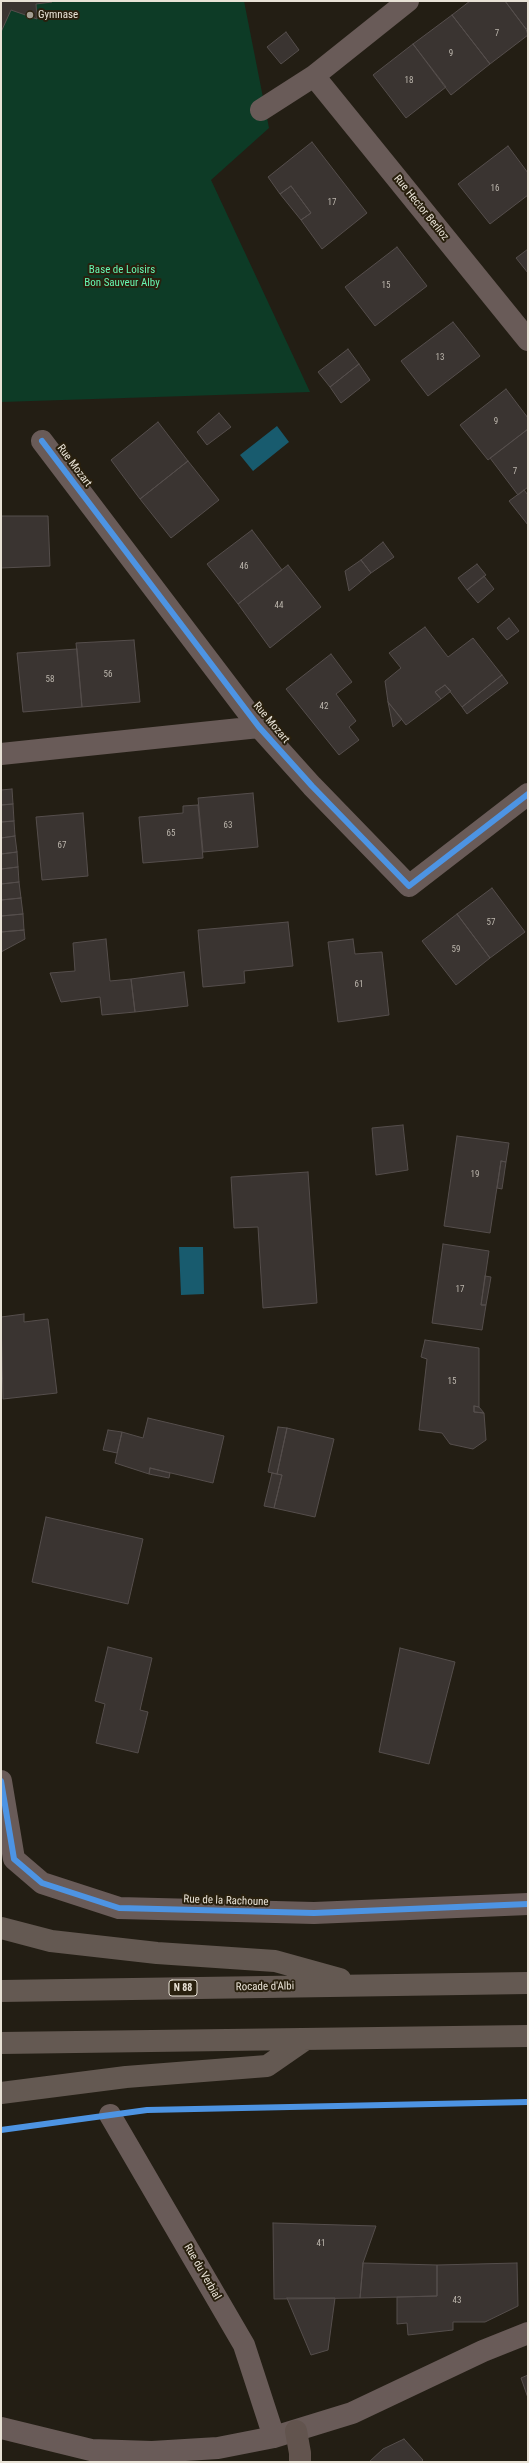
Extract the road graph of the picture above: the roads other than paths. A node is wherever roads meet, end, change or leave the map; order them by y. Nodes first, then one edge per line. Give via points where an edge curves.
1 (408, 1) edge
2 (314, 76) junction
3 (261, 110) dead end
4 (528, 340) edge
5 (42, 441) dead end
6 (260, 727) junction
7 (1, 754) edge
8 (528, 794) edge
9 (1, 1781) edge
10 (528, 1904) edge
11 (1, 1928) edge
12 (528, 1983) edge
13 (364, 1986) junction
14 (1, 1990) edge
15 (528, 2036) edge
16 (306, 2038) junction
17 (1, 2043) edge
18 (1, 2093) edge
19 (110, 2114) dead end
20 (528, 2333) edge
21 (1, 2428) edge
22 (296, 2431) junction
23 (274, 2437) junction
24 (300, 2462) edge

1 - 2 street
2 - 3 street
2 - 4 street, Rue Hector Berlioz
5 - 6 street, Rue Mozart
6 - 7 street, Rue Mozart
6 - 8 street, Rue Mozart via 312,786 409,886
9 - 10 street, Rue de la Rachoune via 14,1859 42,1883 119,1908 314,1913
11 - 13 highway via 51,1941 275,1961
12 - 13 highway, Rocade d'Albi / N 88
13 - 14 highway, Rocade d'Albi / N 88
15 - 16 highway
16 - 17 highway
16 - 18 highway via 267,2066 126,2077
19 - 23 street, Rue du Verbial via 244,2345
20 - 22 street via 483,2351 352,2413
21 - 23 street via 91,2450 144,2452 218,2448
22 - 23 street
22 - 24 street

